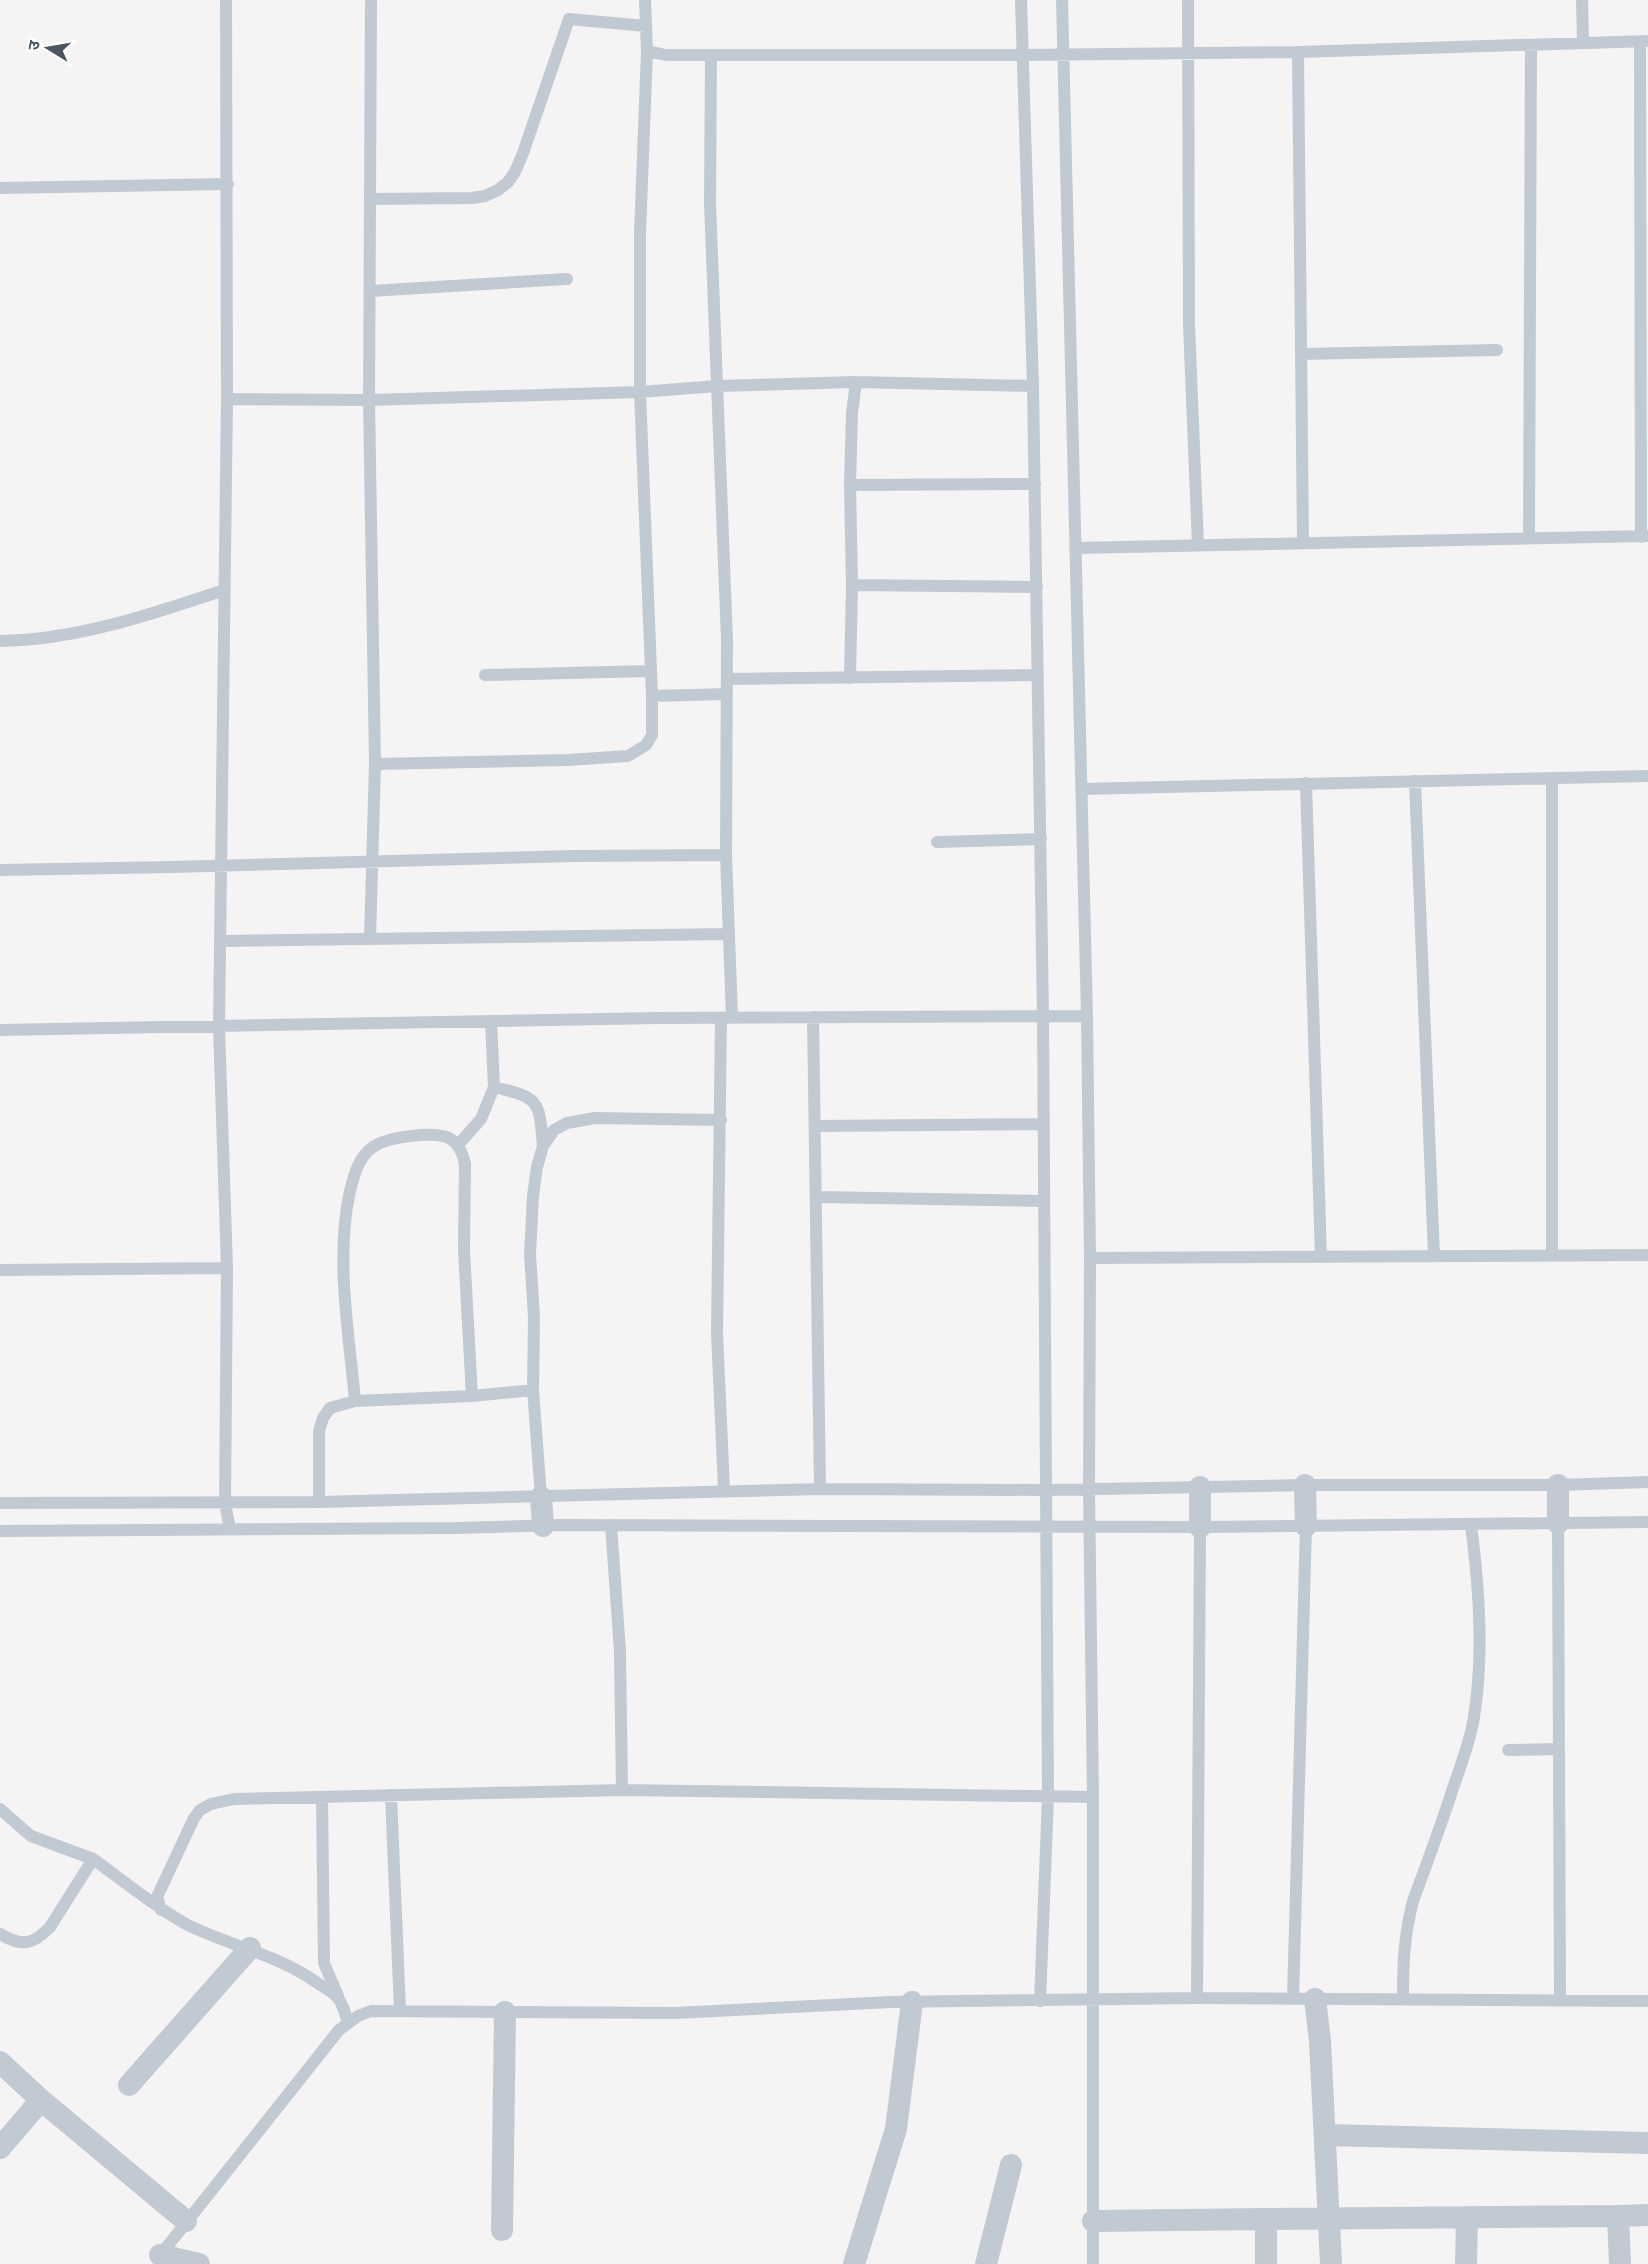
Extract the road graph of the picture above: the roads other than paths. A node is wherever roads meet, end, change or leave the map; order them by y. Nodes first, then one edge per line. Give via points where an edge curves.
1 (226, 0) edge
2 (371, 0) edge
3 (645, 0) edge
4 (1021, 0) edge
5 (1062, 0) edge
6 (1188, 0) edge
7 (1582, 0) edge
8 (646, 26) junction
9 (1644, 41) edge
10 (1583, 43) junction
11 (1531, 45) junction
12 (647, 51) junction
13 (1298, 52) junction
14 (1064, 54) junction
15 (1188, 54) junction
16 (711, 55) junction
17 (1022, 55) junction
18 (228, 184) junction
19 (0, 188) edge
20 (370, 199) junction
21 (567, 279) dead end
22 (370, 291) junction
23 (1497, 350) dead end
24 (1301, 354) junction
25 (856, 382) junction
26 (717, 386) junction
27 (1033, 386) junction
28 (640, 392) junction
29 (226, 399) junction
30 (369, 400) junction
31 (1035, 484) junction
32 (850, 485) junction
33 (1645, 536) edge
34 (1529, 538) junction
35 (1303, 543) junction
36 (1198, 544) junction
37 (1075, 548) junction
38 (852, 585) junction
39 (1037, 587) junction
40 (224, 590) junction
41 (0, 641) edge
42 (650, 671) junction
43 (485, 675) dead end
44 (1038, 675) junction
45 (850, 678) junction
46 (727, 679) junction
47 (727, 694) junction
48 (652, 696) junction
49 (375, 764) junction
50 (1648, 776) edge
51 (1552, 778) junction
52 (1415, 781) junction
53 (1306, 783) junction
54 (1081, 789) junction
55 (1041, 839) junction
56 (937, 842) dead end
57 (726, 855) junction
58 (372, 861) junction
59 (222, 865) junction
60 (0, 870) edge
61 (729, 934) junction
62 (370, 939) junction
63 (220, 941) junction
64 (1043, 1016) junction
65 (1087, 1016) junction
66 (813, 1017) junction
67 (726, 1018) junction
68 (491, 1021) junction
69 (219, 1027) junction
70 (0, 1030) edge
71 (494, 1087) junction
72 (721, 1120) junction
73 (1043, 1124) junction
74 (815, 1126) junction
75 (458, 1145) junction
76 (543, 1146) junction
77 (817, 1197) junction
78 (1044, 1201) junction
79 (1648, 1255) edge
80 (1434, 1256) junction
81 (1552, 1256) junction
82 (1321, 1257) junction
83 (1090, 1258) junction
84 (227, 1268) junction
85 (0, 1270) edge
86 (533, 1390) junction
87 (472, 1396) junction
88 (355, 1401) junction
89 (1648, 1482) edge
90 (1305, 1485) junction
91 (1558, 1485) junction
92 (1200, 1487) junction
93 (820, 1489) junction
94 (1089, 1489) junction
95 (724, 1490) junction
96 (1046, 1490) junction
97 (541, 1497) junction
98 (319, 1502) junction
99 (0, 1503) edge
100 (225, 1503) junction
101 (1648, 1522) edge
102 (1558, 1523) junction
103 (611, 1525) junction
104 (1047, 1525) junction
105 (1471, 1525) junction
106 (543, 1526) junction
107 (1089, 1526) junction
108 (1200, 1527) junction
109 (1306, 1527) junction
110 (230, 1529) junction
111 (0, 1531) edge
112 (1559, 1749) junction
113 (1508, 1750) dead end
114 (622, 1790) junction
115 (392, 1795) junction
116 (322, 1797) junction
117 (1048, 1797) junction
118 (1093, 1797) junction
119 (0, 1809) edge
120 (93, 1859) junction
121 (161, 1910) junction
122 (0, 1934) edge
123 (250, 1948) junction
124 (338, 1998) junction
125 (1197, 1998) junction
126 (1094, 1999) junction
127 (1304, 1999) junction
128 (1403, 1999) junction
129 (1560, 2000) junction
130 (1041, 2001) junction
131 (1648, 2001) edge
132 (912, 2002) junction
133 (400, 2010) junction
134 (505, 2012) junction
135 (348, 2022) junction
136 (0, 2062) edge
137 (129, 2085) dead end
138 (41, 2100) junction
139 (1325, 2135) junction
140 (1648, 2143) edge
141 (0, 2148) edge
142 (1011, 2165) dead end
143 (1648, 2215) edge
144 (1618, 2216) junction
145 (1467, 2217) junction
146 (1266, 2219) junction
147 (1330, 2220) junction
148 (186, 2221) junction
149 (1093, 2221) junction
150 (502, 2230) dead end
151 (157, 2260) edge
152 (199, 2264) edge
153 (854, 2264) edge
154 (986, 2264) edge
155 (1093, 2264) edge
156 (1266, 2264) edge
157 (1331, 2264) edge
158 (1466, 2264) edge
159 (1620, 2264) edge

1 - 18 lane
2 - 20 lane
3 - 8 lane
4 - 17 lane
5 - 14 lane
6 - 15 lane
7 - 10 lane
8 - 12 lane
8 - 20 lane via 569,19 523,153 508,182 498,190 472,198
9 - 10 lane
9 - 33 lane
10 - 11 lane
11 - 13 lane
11 - 34 lane
12 - 16 lane
12 - 28 lane via 640,233
13 - 15 lane
13 - 24 lane
14 - 15 lane
14 - 17 lane
14 - 37 lane
15 - 36 lane via 1189,325
16 - 17 lane
16 - 26 lane via 710,204
17 - 27 lane
18 - 19 lane
18 - 29 lane
20 - 22 lane
21 - 22 lane
22 - 30 lane
23 - 24 lane
24 - 35 lane
25 - 26 lane
25 - 27 lane
25 - 32 lane
26 - 28 lane
26 - 46 lane
27 - 31 lane
28 - 30 lane
28 - 42 lane
29 - 30 lane
29 - 40 lane
30 - 49 lane
31 - 32 lane
31 - 39 lane
32 - 38 lane
33 - 34 lane
34 - 35 lane
35 - 36 lane
36 - 37 lane
37 - 54 lane
38 - 39 lane
38 - 45 lane
39 - 44 lane
40 - 41 lane via 73,633
40 - 59 lane
42 - 43 lane
42 - 48 lane
44 - 45 lane
44 - 55 lane
45 - 46 lane
46 - 47 lane
47 - 48 lane
47 - 57 lane
48 - 49 lane via 652,735 646,745 628,756
49 - 58 lane
50 - 51 lane
51 - 52 lane
51 - 81 lane
52 - 53 lane
52 - 80 lane
53 - 54 lane
53 - 82 lane
54 - 65 lane
55 - 56 lane
55 - 64 lane
57 - 58 lane
57 - 61 lane
58 - 59 lane
58 - 62 lane
59 - 60 lane
59 - 63 lane
61 - 62 lane
61 - 67 lane
62 - 63 lane
63 - 69 lane
64 - 65 lane
64 - 66 lane
64 - 73 lane
65 - 83 lane
66 - 67 lane
66 - 74 lane
67 - 68 lane
67 - 72 lane
68 - 69 lane
68 - 71 lane
69 - 70 lane
69 - 84 lane
71 - 75 lane via 481,1119
71 - 76 lane via 526,1095 540,1110
72 - 76 lane via 580,1120 554,1130
72 - 95 lane via 717,1332
73 - 74 lane
73 - 78 lane
74 - 77 lane
75 - 87 lane via 465,1164 464,1250
75 - 88 lane via 449,1138 436,1136 388,1140 372,1147 357,1169 345,1217 344,1243
76 - 86 lane via 537,1167 531,1242
77 - 78 lane
77 - 93 lane
78 - 96 lane
79 - 81 lane
80 - 81 lane
80 - 82 lane
82 - 83 lane
83 - 94 lane
84 - 85 lane
84 - 100 lane
86 - 87 lane
86 - 97 lane
87 - 88 lane
88 - 98 lane via 330,1408 323,1418 317,1449
89 - 91 lane
90 - 91 lane
90 - 92 lane
90 - 109 street
91 - 102 street
92 - 94 lane
92 - 108 street
93 - 95 lane
93 - 96 lane
94 - 96 lane
94 - 107 lane
95 - 97 lane
96 - 104 lane
97 - 98 lane
97 - 106 street
98 - 100 lane
99 - 100 lane
100 - 110 lane
101 - 102 lane
102 - 105 lane
102 - 112 lane
103 - 104 lane
103 - 106 lane
103 - 114 lane via 620,1652
104 - 107 lane
104 - 117 lane
105 - 109 lane
105 - 128 lane via 1480,1651 1476,1700 1467,1749 1407,1922
106 - 110 lane
107 - 108 lane
107 - 118 lane
108 - 109 lane
108 - 125 lane
109 - 127 lane
110 - 111 lane
112 - 113 lane
112 - 129 lane
114 - 115 lane
114 - 117 lane
115 - 116 lane
115 - 133 lane
116 - 121 lane via 234,1799 200,1810 157,1897
116 - 124 lane via 324,1963
117 - 118 lane
117 - 130 lane
118 - 126 lane
119 - 120 lane via 31,1836
120 - 121 lane
120 - 122 lane via 50,1927 36,1941 15,1942
121 - 123 lane via 208,1935
123 - 124 lane via 293,1966
123 - 137 street
124 - 135 lane
125 - 126 lane
125 - 127 lane
126 - 130 lane
126 - 149 lane
127 - 128 lane
127 - 139 street
128 - 129 lane
129 - 131 lane
130 - 132 lane
132 - 134 lane via 676,2013
132 - 153 street via 896,2129
133 - 134 lane
133 - 135 lane via 371,2011
134 - 150 street
135 - 148 lane
136 - 138 street
138 - 141 street
138 - 148 street
139 - 140 street
139 - 147 street
142 - 154 street
143 - 144 street
144 - 145 street
144 - 159 street
145 - 147 street
145 - 158 street
146 - 147 street
146 - 149 street
146 - 156 street
147 - 157 street
148 - 151 lane
149 - 155 lane
151 - 152 street

